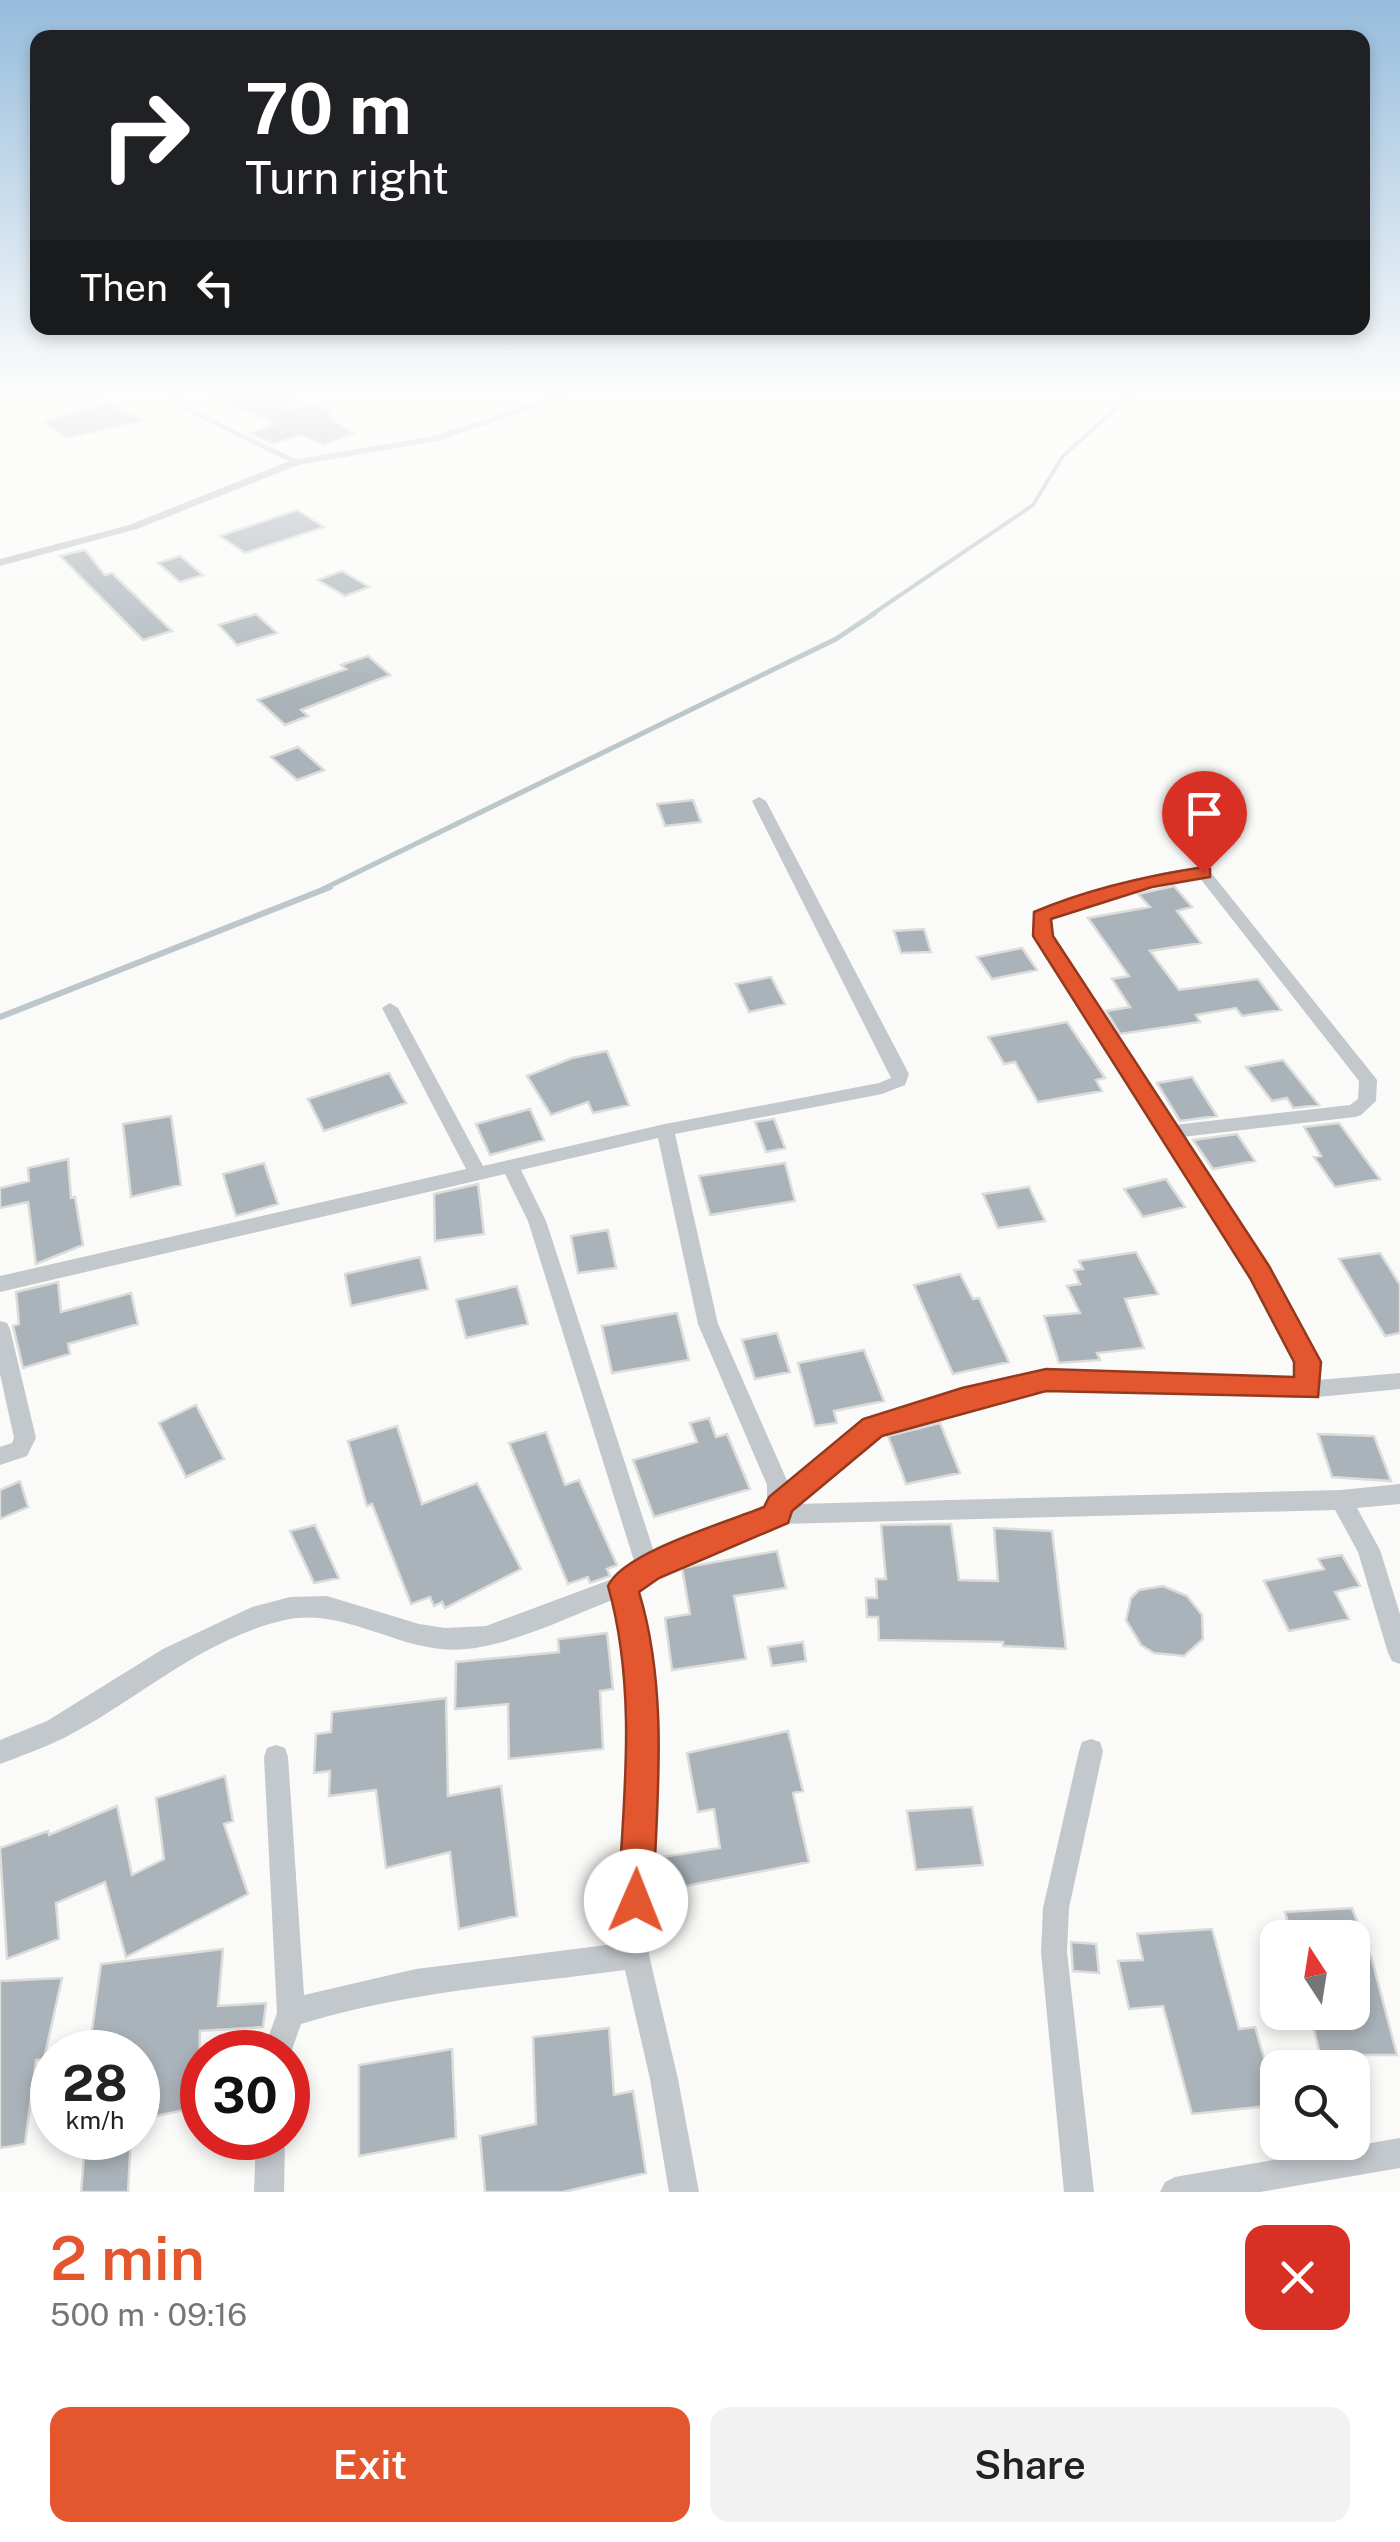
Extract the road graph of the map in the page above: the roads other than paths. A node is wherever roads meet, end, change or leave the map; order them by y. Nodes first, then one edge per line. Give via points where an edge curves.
1 (207, 497) edge
2 (0, 563) edge
3 (759, 801) dead end
4 (390, 1008) dead end
5 (666, 1130) junction
6 (1171, 1132) junction
7 (510, 1166) junction
8 (478, 1174) junction
9 (0, 1284) edge
10 (0, 1328) edge
11 (1400, 1381) edge
12 (1308, 1389) junction
13 (0, 1456) edge
14 (1400, 1494) edge
15 (1340, 1500) junction
16 (778, 1510) junction
17 (648, 1568) junction
18 (623, 1586) junction
19 (1400, 1653) edge
20 (0, 1752) edge
21 (1091, 1752) dead end
22 (276, 1757) dead end
23 (636, 1955) junction
24 (291, 2012) junction
25 (285, 2030) edge
26 (1400, 2153) edge
27 (270, 2160) edge
28 (269, 2192) edge
29 (684, 2192) edge
30 (1079, 2192) edge
31 (1175, 2192) edge

1 - 2 street via 133,527
3 - 5 street via 900,1074 882,1088
4 - 8 street
5 - 7 street
5 - 16 street via 708,1324 778,1485
6 - 6 street via 1043,936 1041,916 1198,872 1368,1080 1368,1101 1355,1111
6 - 12 street via 1297,1341 1307,1362
7 - 8 street
7 - 17 street via 537,1222
8 - 9 street
10 - 13 street via 24,1438 18,1450
11 - 12 street
12 - 16 street via 1046,1380 873,1427
14 - 15 street
15 - 16 street
15 - 19 street via 1369,1550
16 - 17 street
17 - 18 street
18 - 20 street via 486,1637 445,1639 326,1608 290,1608 210,1638 56,1728
18 - 23 street via 636,1630 643,1753
21 - 30 street via 1056,1908 1054,1952
22 - 24 street
23 - 24 street via 368,1990
23 - 29 street
24 - 25 street
26 - 31 street
27 - 28 street

